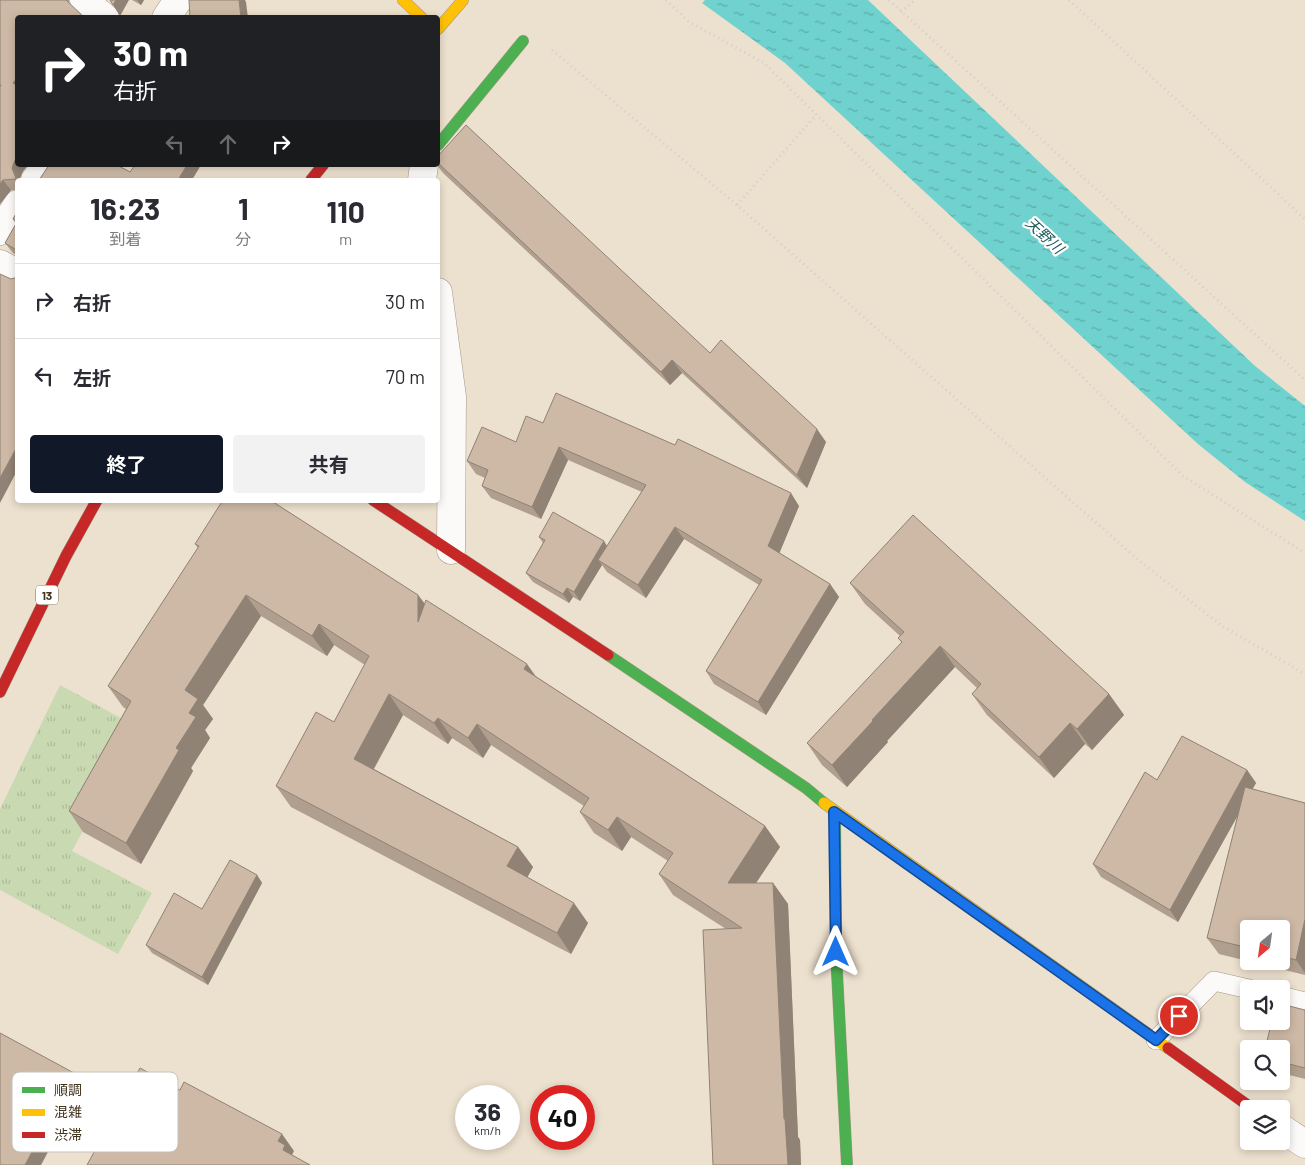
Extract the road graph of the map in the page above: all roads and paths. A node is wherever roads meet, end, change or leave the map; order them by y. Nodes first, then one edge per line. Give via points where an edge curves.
1 (84, 0) edge
2 (178, 0) edge
3 (403, 0) edge
4 (463, 0) edge
5 (666, 0) edge
6 (889, 0) edge
7 (915, 0) edge
8 (1069, 0) edge
9 (901, 12) junction
10 (102, 15) edge
11 (168, 15) edge
12 (419, 15) edge
13 (440, 27) edge
14 (522, 41) dead end
15 (555, 52) dead end
16 (816, 115) junction
17 (440, 143) edge
18 (45, 167) edge
19 (321, 167) edge
20 (37, 178) edge
21 (313, 178) edge
22 (737, 205) junction
23 (15, 208) edge
24 (1305, 219) edge
25 (0, 231) edge
26 (0, 264) edge
27 (15, 272) edge
28 (440, 307) edge
29 (1305, 380) edge
30 (95, 503) edge
31 (378, 503) edge
32 (451, 550) junction
33 (1305, 553) edge
34 (1305, 674) edge
35 (0, 692) edge
36 (834, 812) junction
37 (1240, 987) edge
38 (1290, 998) edge
39 (1305, 1002) edge
40 (1156, 1040) junction
41 (1240, 1100) edge
42 (1290, 1134) edge
43 (1305, 1144) edge
44 (847, 1165) edge

1 - 10 street
2 - 11 street
3 - 12 street
4 - 13 street
5 - 16 path via 689,22 764,63
6 - 9 path
7 - 9 path
8 - 24 path
9 - 29 path
14 - 17 street
15 - 22 path
16 - 22 path
16 - 33 path via 1183,476
18 - 20 street
19 - 21 street
22 - 34 path via 1136,558 1222,626
23 - 25 street
26 - 27 street
28 - 32 street via 452,397
30 - 35 street, 13
31 - 32 street
32 - 36 street via 806,788
36 - 40 street
36 - 44 street via 836,952
37 - 40 lane via 1214,980
38 - 39 lane
40 - 41 street
42 - 43 street

